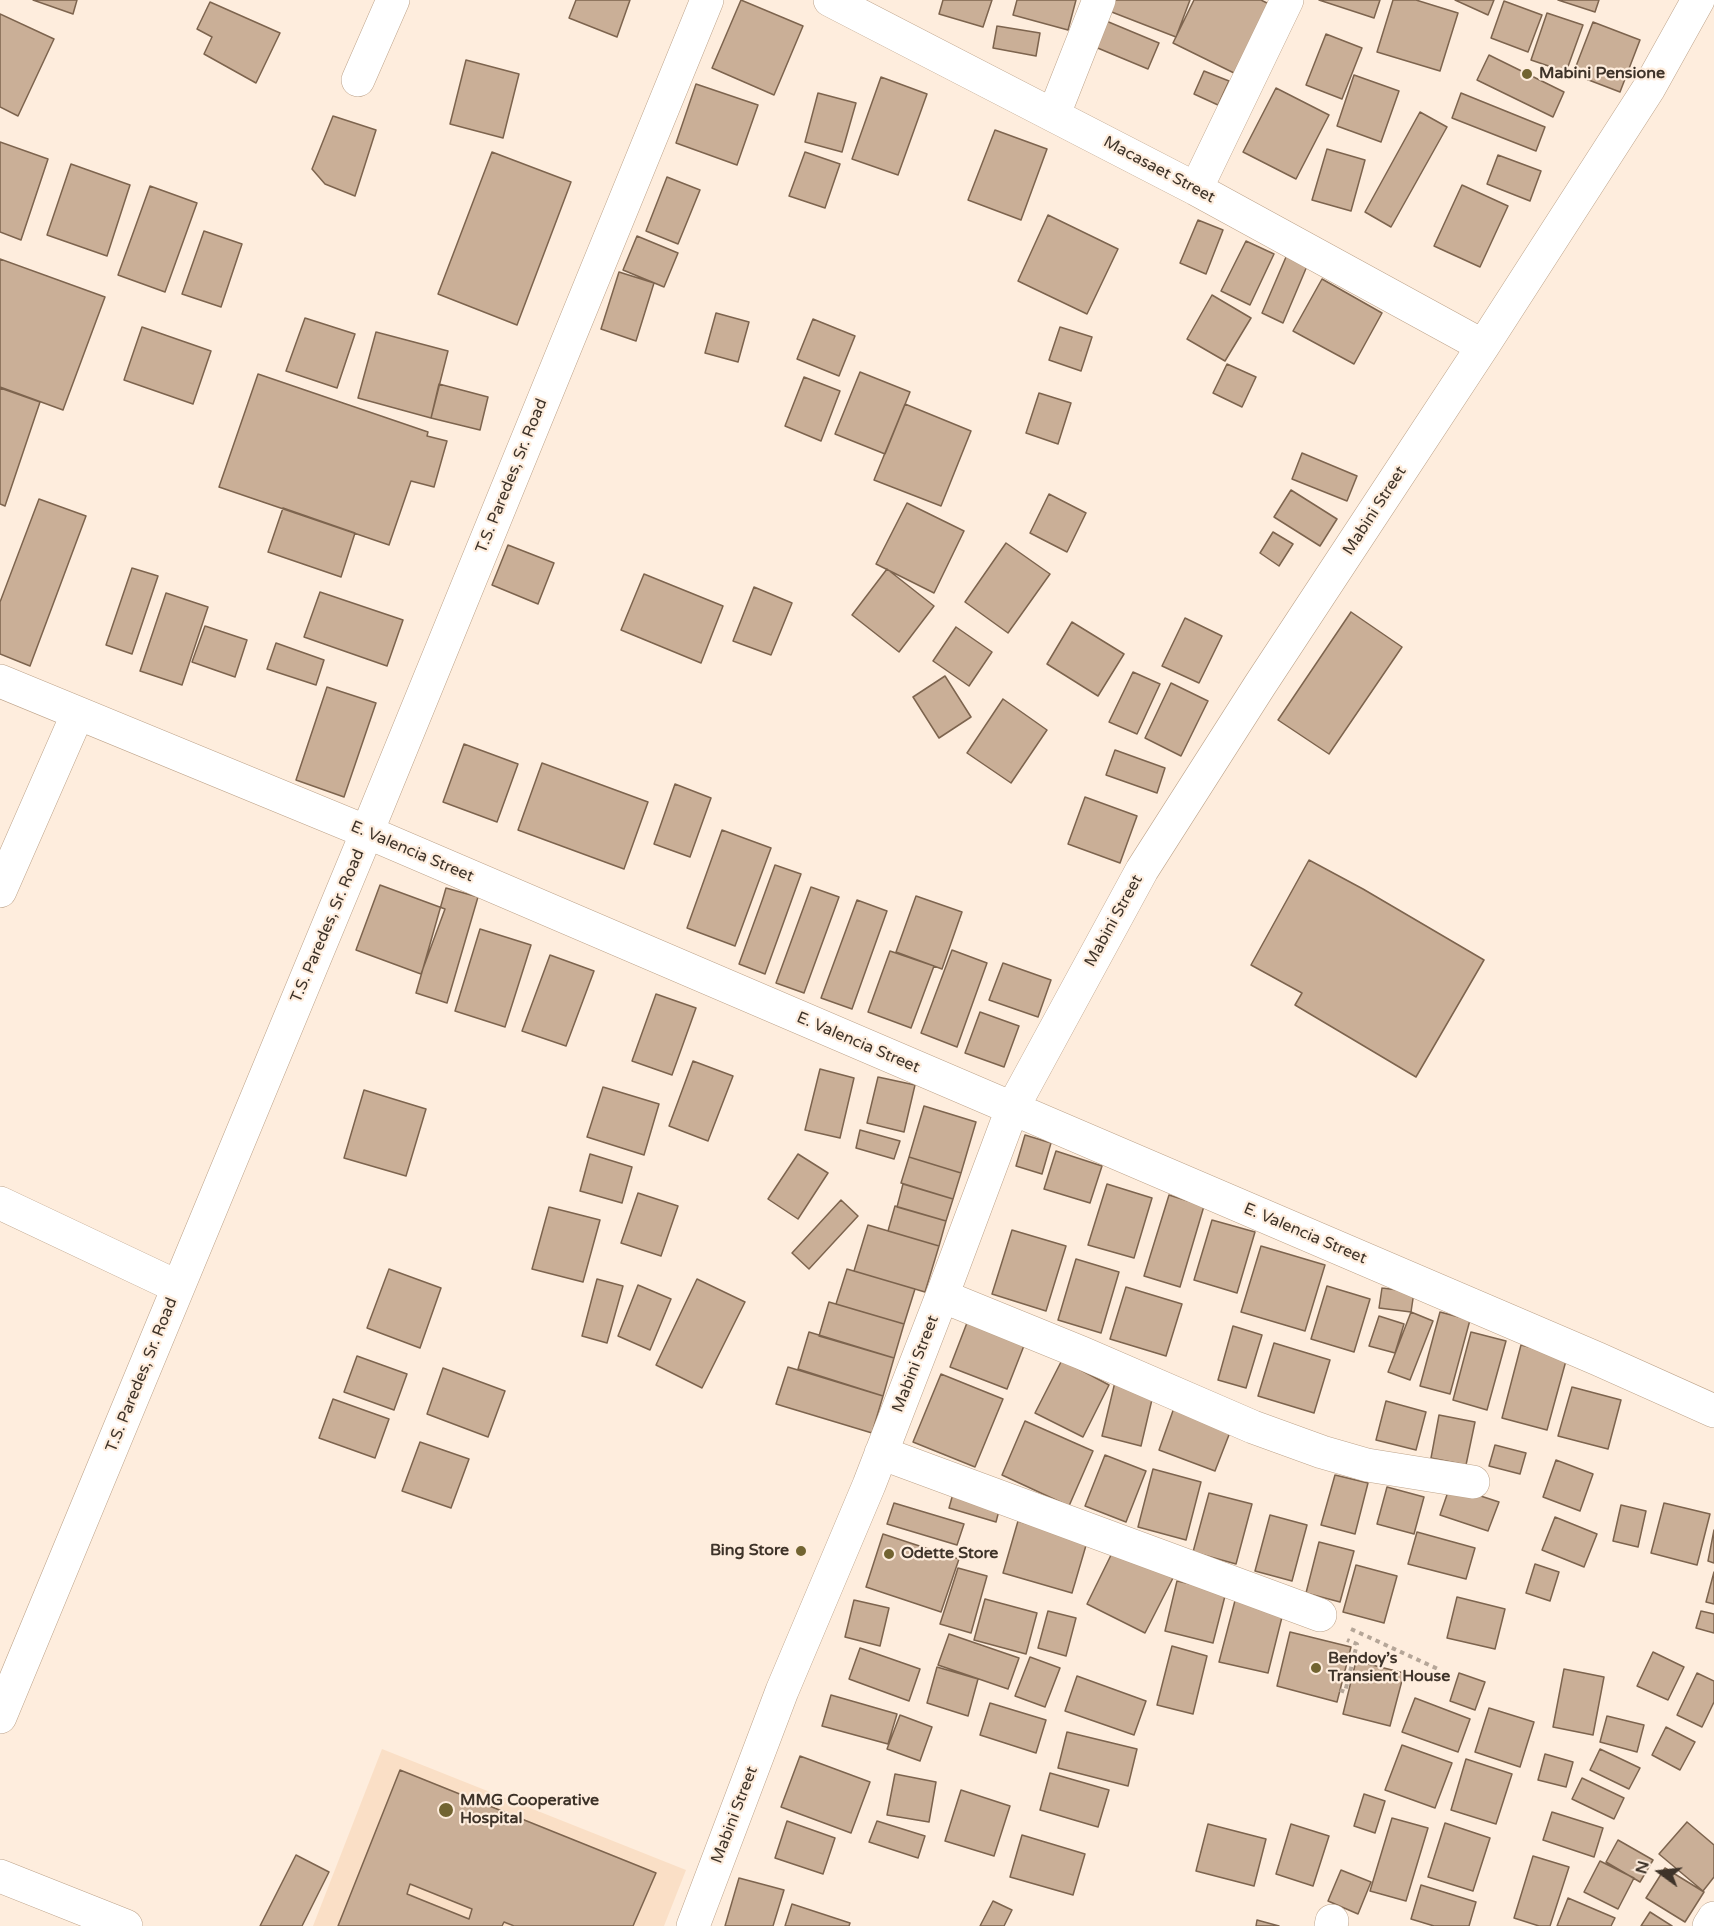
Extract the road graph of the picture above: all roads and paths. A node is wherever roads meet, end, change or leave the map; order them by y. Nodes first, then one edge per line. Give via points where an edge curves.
1 (393, 0) edge
2 (707, 0) edge
3 (830, 0) edge
4 (1099, 0) edge
5 (1287, 0) edge
6 (1698, 0) edge
7 (358, 80) dead end
8 (1054, 114) junction
9 (1196, 189) junction
10 (1484, 346) junction
11 (0, 681) edge
12 (78, 713) junction
13 (367, 832) junction
14 (0, 891) edge
15 (1011, 1109) junction
16 (0, 1203) edge
17 (178, 1287) junction
18 (942, 1296) junction
19 (1714, 1411) edge
20 (881, 1453) junction
21 (1473, 1482) dead end
22 (1320, 1615) joint
23 (1357, 1644) dead end
24 (1440, 1670) dead end
25 (1340, 1690) dead end
26 (0, 1717) edge
27 (0, 1876) edge
28 (126, 1926) edge
29 (693, 1926) edge

1 - 7 street
2 - 13 street, T.S. Paredes, Sr. Road
3 - 8 street, Macasaet Street
4 - 8 street
5 - 9 street
6 - 10 street, Mabini Street via 1649,88
8 - 9 street, Macasaet Street
9 - 10 street, Macasaet Street
10 - 15 street, Mabini Street via 1142,870
11 - 12 street, E. Valencia Street
12 - 13 street, E. Valencia Street
12 - 14 street
13 - 15 street, E. Valencia Street
13 - 17 street, T.S. Paredes, Sr. Road
15 - 18 street, Mabini Street
15 - 19 street, E. Valencia Street
16 - 17 street
17 - 26 street, T.S. Paredes, Sr. Road
18 - 20 street, Mabini Street
18 - 21 street via 1322,1452 1367,1465
20 - 22 street
20 - 29 street, Mabini Street via 782,1691
22 - 24 path
23 - 25 path via 1345,1692
27 - 28 street

